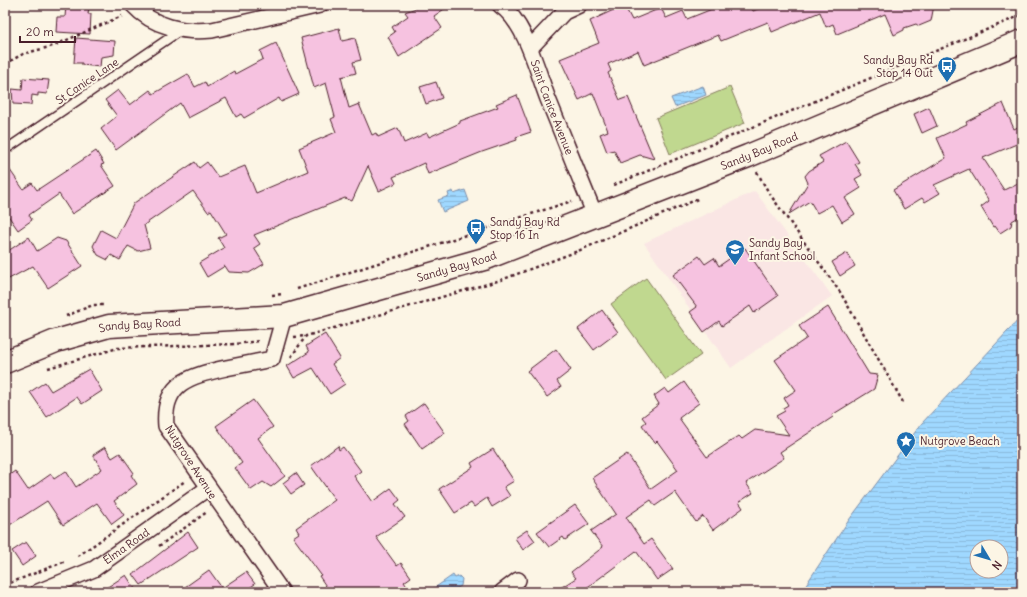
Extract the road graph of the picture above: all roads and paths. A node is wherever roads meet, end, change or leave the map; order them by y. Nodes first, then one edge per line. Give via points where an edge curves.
1 (320, 5) edge
2 (500, 5) edge
3 (579, 5) edge
4 (135, 7) edge
5 (1022, 15) edge
6 (180, 30) junction
7 (1022, 41) edge
8 (530, 48) junction
9 (5, 64) edge
10 (5, 150) edge
11 (758, 173) dead end
12 (751, 176) dead end
13 (769, 193) dead end
14 (702, 197) dead end
15 (591, 206) junction
16 (267, 295) dead end
17 (109, 304) dead end
18 (64, 316) dead end
19 (284, 316) junction
20 (306, 336) junction
21 (277, 338) junction
22 (287, 361) dead end
23 (5, 362) edge
24 (44, 369) dead end
25 (904, 404) dead end
26 (197, 473) junction
27 (208, 488) junction
28 (518, 580) dead end
29 (5, 585) edge
30 (38, 592) edge
31 (282, 592) edge
32 (502, 592) edge

1 - 6 street via 212,30
2 - 8 street, Saint Canice Avenue via 517,25
3 - 8 street via 564,12
4 - 6 street via 156,22
4 - 9 path via 53,46 23,54
5 - 15 path
6 - 10 lane, St Canice Lane
7 - 15 main road, Sandy Bay Road via 748,156
8 - 15 street, Saint Canice Avenue via 546,95
11 - 12 path
13 - 25 path via 840,292
14 - 20 path via 502,280
15 - 16 path via 283,294
15 - 19 main road, Sandy Bay Road via 484,259
17 - 18 path via 93,305
19 - 21 street, Nutgrove Avenue
19 - 23 main road, Sandy Bay Road via 109,326 56,341
20 - 21 path
20 - 22 path
21 - 24 path via 235,344 118,348
21 - 26 street, Nutgrove Avenue via 272,359 196,374 181,384 169,399 165,412 166,426
26 - 27 street, Nutgrove Avenue
26 - 29 path via 79,555
27 - 30 street, Elma Road via 94,569
27 - 31 street, Nutgrove Avenue
28 - 32 street

